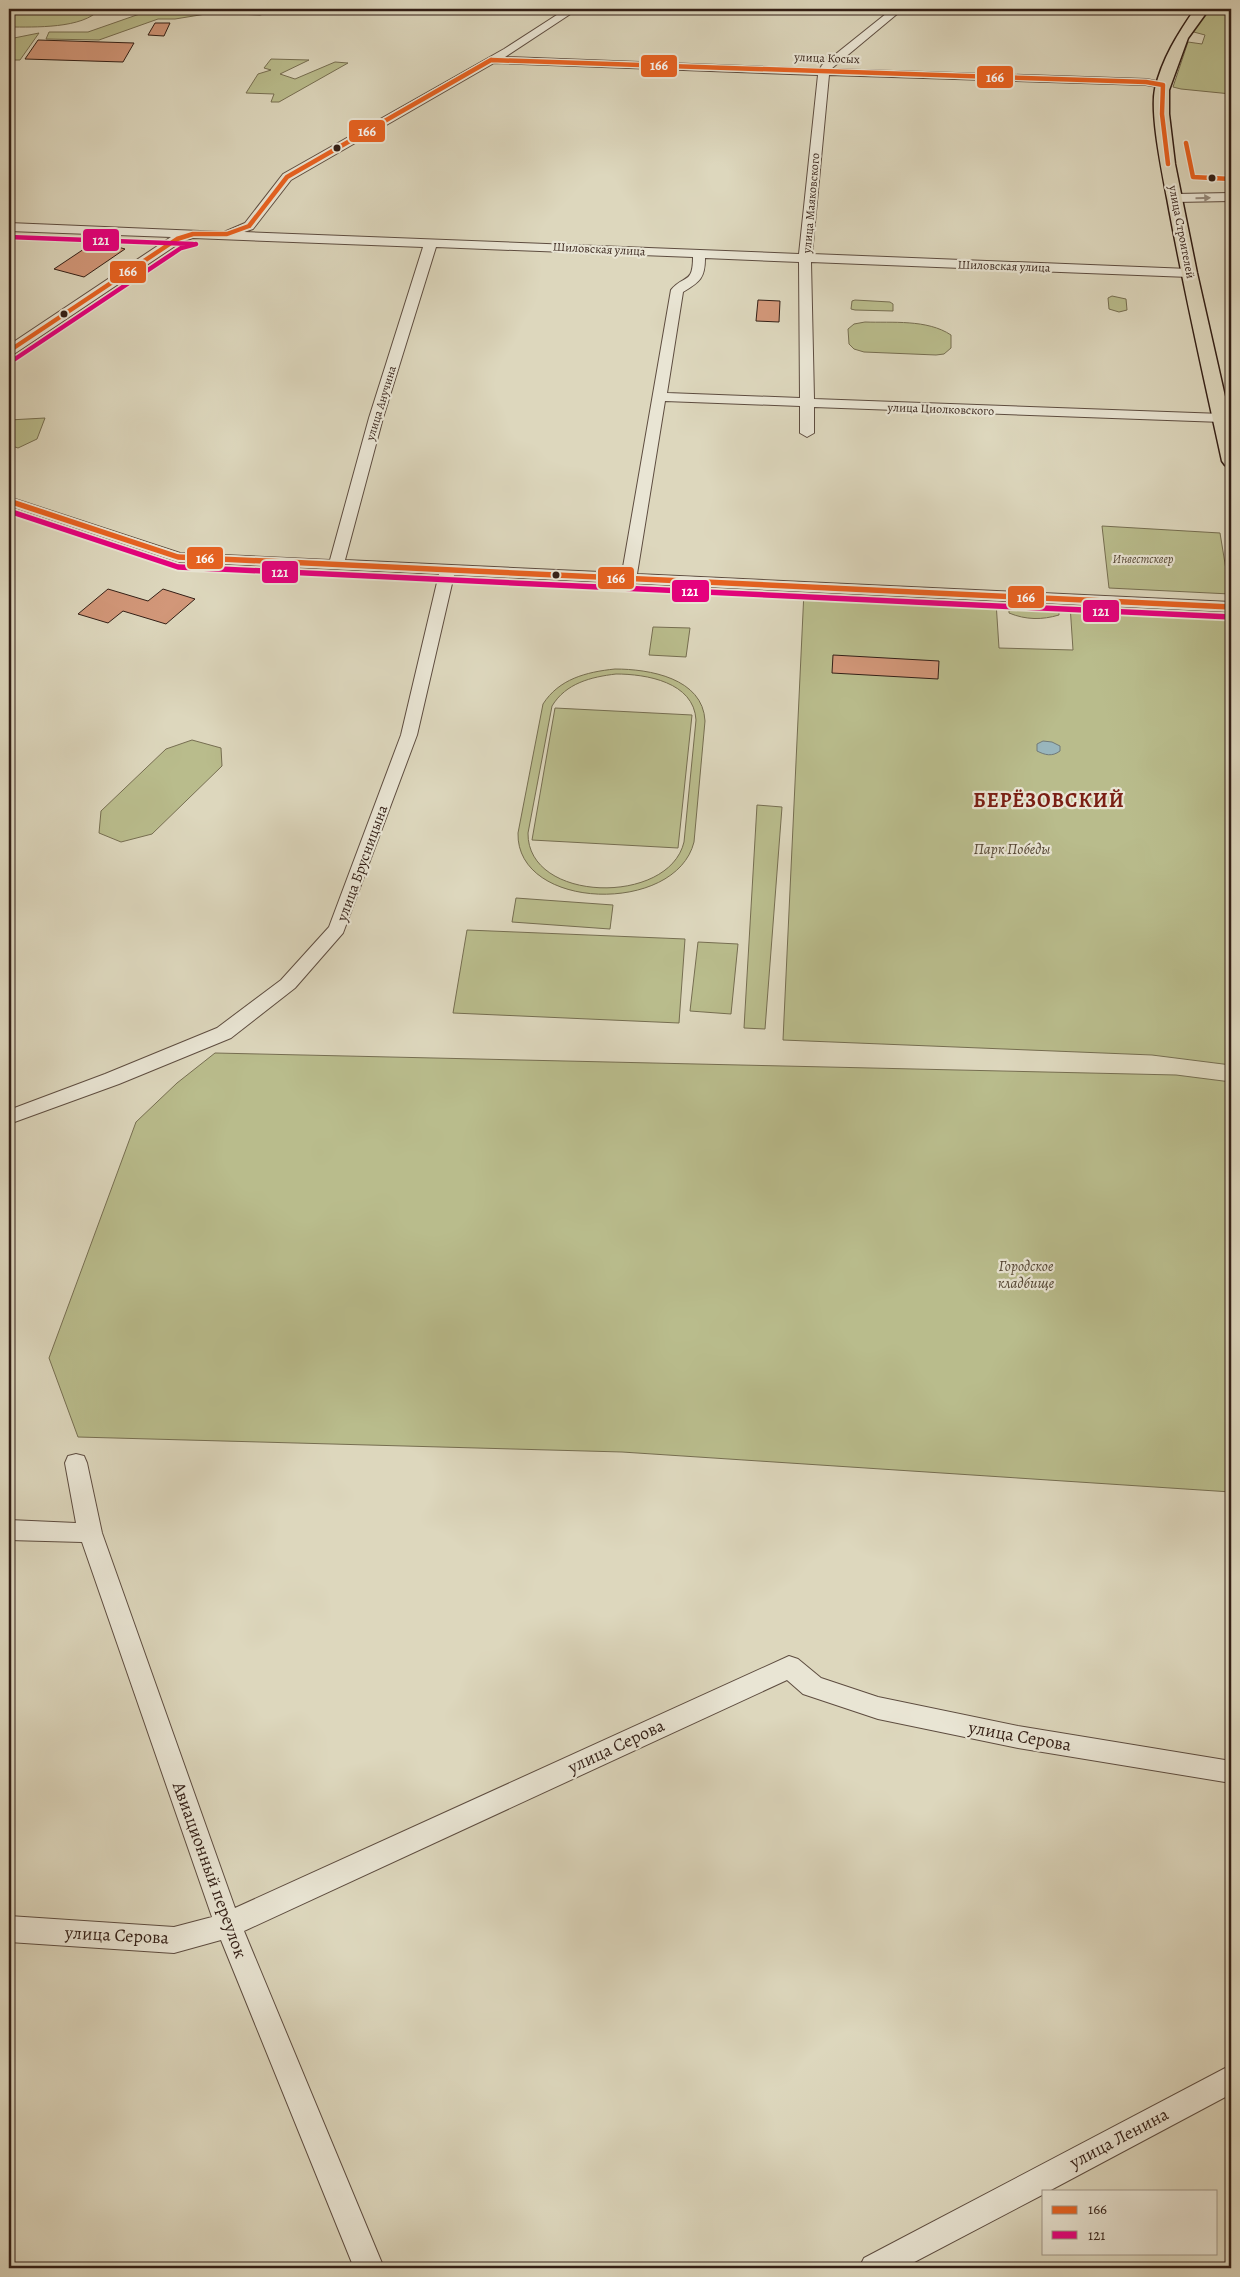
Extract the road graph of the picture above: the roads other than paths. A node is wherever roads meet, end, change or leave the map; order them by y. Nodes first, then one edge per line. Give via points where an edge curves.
1 (573, 9) edge
2 (898, 9) edge
3 (1202, 9) edge
4 (491, 60) junction
5 (824, 72) junction
6 (1163, 85) junction
7 (1231, 197) edge
8 (1175, 198) junction
9 (9, 227) edge
10 (193, 234) junction
11 (227, 234) junction
12 (431, 242) junction
13 (698, 254) junction
14 (806, 259) junction
15 (1189, 273) junction
16 (9, 351) edge
17 (660, 397) junction
18 (808, 404) junction
19 (1222, 418) junction
20 (807, 433) dead end
21 (1231, 461) edge
22 (9, 502) edge
23 (336, 565) junction
24 (448, 570) junction
25 (629, 579) junction
26 (1231, 607) edge
27 (9, 1117) edge
28 (76, 1463) dead end
29 (9, 1530) edge
30 (90, 1533) junction
31 (1231, 1772) edge
32 (228, 1925) junction
33 (9, 1929) edge
34 (1231, 2079) edge
35 (369, 2268) edge
36 (874, 2268) edge

1 - 4 street
2 - 5 street
3 - 6 main road, улица Строителей via 1181,38
4 - 5 street, улица Косых
4 - 11 street via 288,176 249,226
5 - 6 street, улица Косых
5 - 14 street, улица Маяковского
6 - 8 main road, улица Строителей via 1162,114
8 -> 7 street
8 - 15 main road, улица Строителей
9 - 10 street, Шиловская улица
10 - 11 street, Шиловская улица
10 - 16 street via 177,239
11 - 12 street, Шиловская улица
12 - 13 street, Шиловская улица
12 - 23 street, улица Анучина via 376,418
13 - 14 street, Шиловская улица
13 - 17 street via 699,272 691,282 677,290
14 - 15 street, Шиловская улица
14 - 18 street, улица Маяковского
15 - 19 main road, улица Строителей
17 - 18 street, улица Циолковского
17 - 25 street
18 - 19 street, улица Циолковского
18 - 20 street, улица Маяковского
19 - 21 main road, улица Строителей
22 - 23 street via 178,557
23 - 24 street
24 - 25 street
24 - 27 street, улица Брусницына via 409,734 337,929 288,984 224,1033
25 - 26 street
28 - 30 street, Авиационный переулок
29 - 30 street
30 - 32 street, Авиационный переулок
31 - 32 street, улица Серова via 1018,1737 878,1708 812,1686 789,1667
32 - 33 street, улица Серова via 174,1940
32 - 35 street, Авиационный переулок
34 - 36 street, улица Ленина

